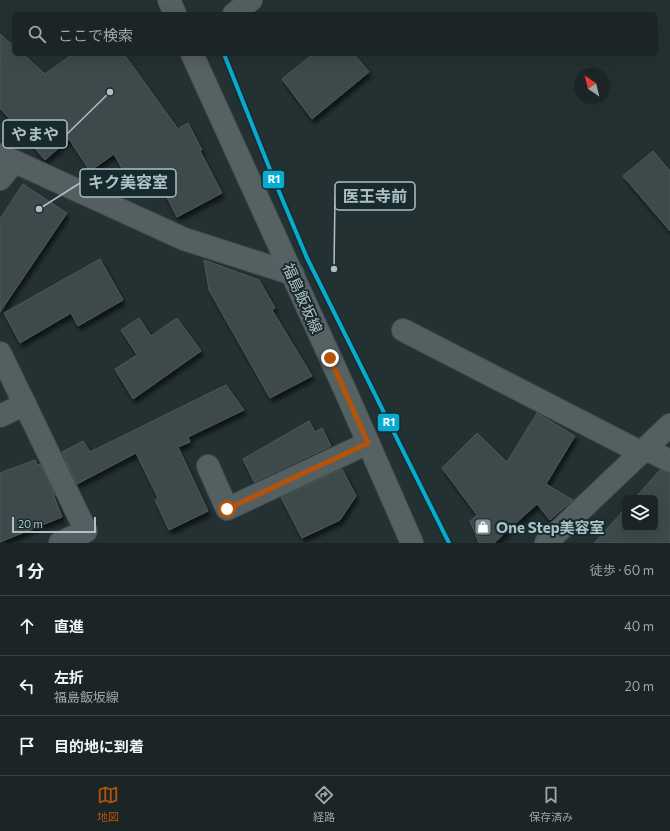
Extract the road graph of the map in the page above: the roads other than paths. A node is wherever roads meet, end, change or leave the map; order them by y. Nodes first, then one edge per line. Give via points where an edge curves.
1 (169, 0) edge
2 (251, 0) edge
3 (174, 12) edge
4 (236, 12) edge
5 (193, 56) edge
6 (7, 159) edge
7 (0, 179) edge
8 (293, 274) junction
9 (403, 330) dead end
10 (0, 354) edge
11 (25, 404) junction
12 (0, 416) edge
13 (670, 425) edge
14 (368, 443) junction
15 (644, 451) junction
16 (670, 462) edge
17 (208, 466) dead end
18 (60, 543) edge
19 (412, 543) edge
20 (546, 543) edge

1 - 3 main road
2 - 4 street
5 - 8 main road, 福島飯坂線
6 - 7 street
6 - 8 street via 184,239
8 - 14 main road, 福島飯坂線
9 - 15 street
10 - 11 street
11 - 12 street
11 - 18 street via 86,531
13 - 15 street
14 - 17 street via 227,509
14 - 19 main road, 福島飯坂線
15 - 16 street
15 - 20 street

